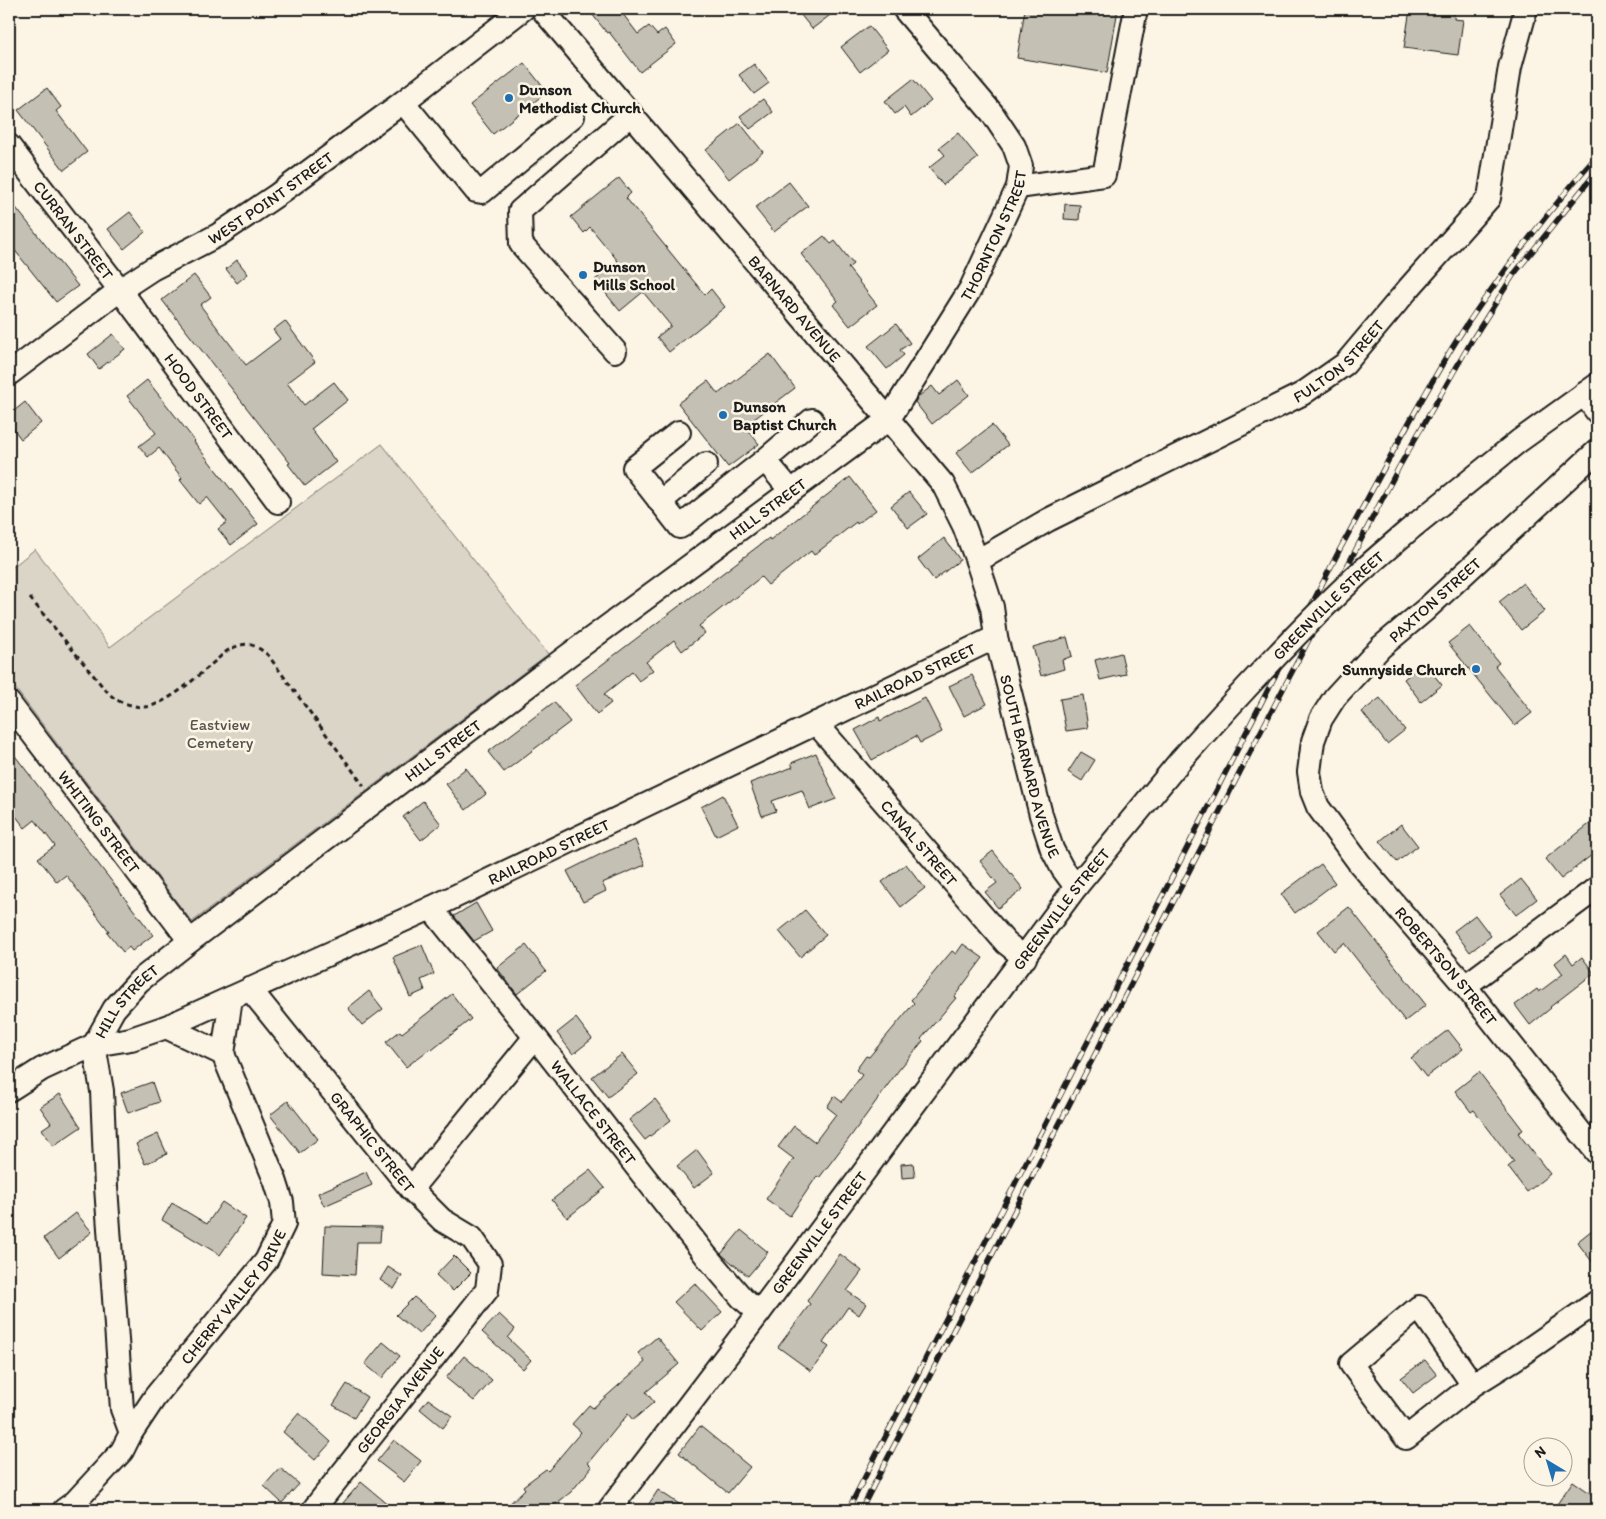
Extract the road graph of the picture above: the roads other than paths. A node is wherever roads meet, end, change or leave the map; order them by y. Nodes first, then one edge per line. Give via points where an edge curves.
1 (523, 9) edge
2 (542, 9) edge
3 (904, 9) edge
4 (1136, 9) edge
5 (1526, 9) edge
6 (403, 102) junction
7 (631, 114) junction
8 (573, 116) dead end
9 (9, 146) edge
10 (1018, 187) junction
11 (120, 290) junction
12 (615, 351) dead end
13 (9, 374) edge
14 (1593, 397) edge
15 (889, 419) junction
16 (812, 420) dead end
17 (679, 432) dead end
18 (1597, 452) edge
19 (765, 460) junction
20 (706, 464) dead end
21 (791, 491) junction
22 (278, 502) dead end
23 (660, 502) junction
24 (977, 561) junction
25 (996, 637) junction
26 (9, 703) edge
27 (816, 723) junction
28 (1309, 772) joint
29 (1076, 887) junction
30 (1597, 888) edge
31 (431, 908) junction
32 (190, 941) junction
33 (1025, 958) junction
34 (1465, 986) junction
35 (241, 994) junction
36 (166, 1027) junction
37 (536, 1037) junction
38 (94, 1046) junction
39 (223, 1054) junction
40 (9, 1090) edge
41 (1597, 1153) edge
42 (411, 1190) junction
43 (488, 1290) joint
44 (1597, 1302) edge
45 (759, 1313) junction
46 (1473, 1385) junction
47 (131, 1433) junction
48 (64, 1510) edge
49 (313, 1510) edge
50 (609, 1510) edge

1 - 6 street, WEST POINT STREET
2 - 7 street, BARNARD AVENUE
3 - 10 street, THORNTON STREET via 992,113 1014,146 1021,166
4 - 10 street via 1104,175
5 - 24 street, FULTON STREET via 1510,67 1489,198 1345,364 1302,394 1048,520
6 - 8 street via 476,191 482,192
6 - 11 street, WEST POINT STREET via 218,235 152,269
7 - 12 street via 520,211 521,244
7 - 15 street, BARNARD AVENUE
9 - 11 street, CURRAN STREET
10 - 15 street, THORNTON STREET via 971,288
11 - 13 street, WEST POINT STREET
11 - 22 street, HOOD STREET
14 - 29 street, GREENVILLE STREET, bridge via 1519,441 1355,577 1234,700
15 - 21 street, HILL STREET
15 - 24 street, BARNARD AVENUE via 943,484
16 - 19 street
17 - 23 street via 634,468
18 - 28 street, PAXTON STREET via 1381,647 1334,697 1313,741
19 - 21 street
19 - 23 street via 680,528
20 - 23 street
21 - 32 street, HILL STREET
24 - 25 street, BARNARD AVENUE via 992,607
25 - 27 street, RAILROAD STREET
25 - 29 street, SOUTH BARNARD AVENUE via 1041,815 1052,849
26 - 32 street, WHITING STREET
27 - 31 street, RAILROAD STREET
27 - 33 street, CANAL STREET via 1006,942
28 - 34 street, ROBERTSON STREET via 1318,807 1360,864
29 - 33 street, GREENVILLE STREET
30 - 34 street
31 - 35 street, RAILROAD STREET
31 - 37 street, WALLACE STREET
32 - 38 street, HILL STREET via 139,981 114,1009
33 - 45 street, GREENVILLE STREET
34 - 41 street, ROBERTSON STREET
35 - 36 street, RAILROAD STREET
35 - 39 street
35 - 42 street, GRAPHIC STREET
36 - 38 street, RAILROAD STREET via 131,1039
36 - 39 street
37 - 42 street
37 - 45 street, WALLACE STREET via 706,1256
38 - 40 street, HILL STREET via 42,1069
38 - 47 street via 102,1092 122,1409
39 - 47 street, CHERRY VALLEY DRIVE via 275,1180 284,1224 266,1261 155,1397
42 - 43 street, GRAPHIC STREET via 442,1220 472,1238 490,1264
43 - 49 street, GEORGIA AVENUE
44 - 46 street
45 - 50 street, GREENVILLE STREET
46 - 46 street via 1406,1438 1351,1364 1418,1308
47 - 48 street, CHERRY VALLEY DRIVE via 122,1451

